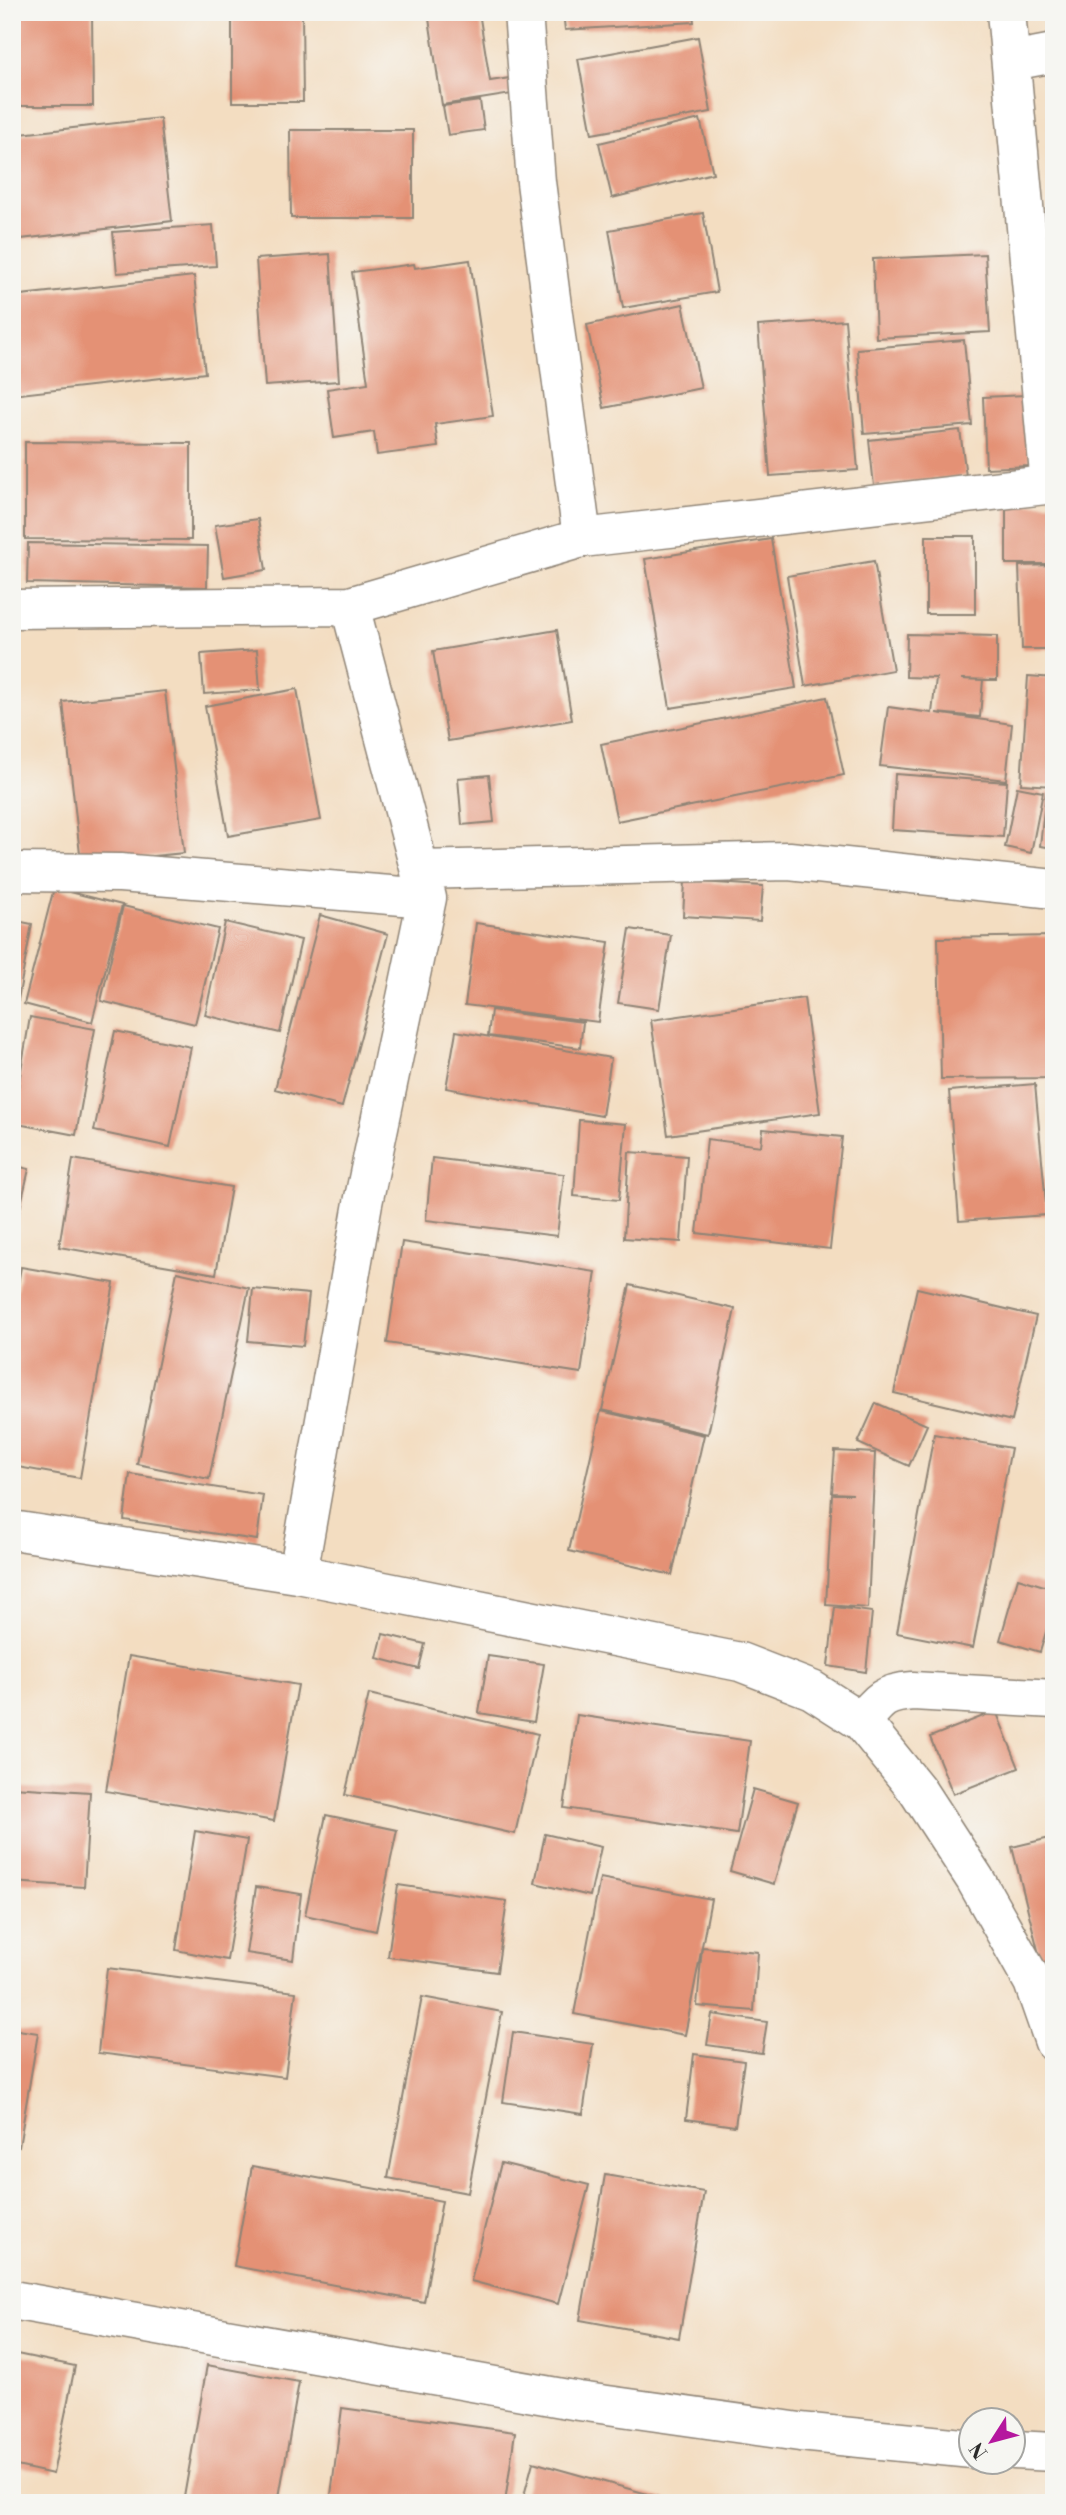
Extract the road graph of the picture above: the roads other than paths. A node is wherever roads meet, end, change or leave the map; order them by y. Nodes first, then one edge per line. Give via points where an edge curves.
1 (523, 12) edge
2 (1006, 12) edge
3 (1054, 53) edge
4 (1012, 61) junction
5 (1052, 485) edge
6 (582, 538) junction
7 (350, 606) junction
8 (12, 609) edge
9 (12, 872) edge
10 (424, 884) junction
11 (1054, 889) edge
12 (12, 1530) edge
13 (298, 1574) junction
14 (1054, 1699) edge
15 (862, 1722) junction
16 (1054, 2042) edge
17 (12, 2300) edge
18 (958, 2448) edge
19 (1028, 2451) edge
20 (1054, 2452) edge

1 - 6 street via 536,182
2 - 4 street
3 - 4 street
4 - 5 street
5 - 6 street
6 - 7 street
7 - 8 street
7 - 10 street
9 - 10 street
10 - 11 street via 789,861
10 - 13 street
12 - 13 street
13 - 15 street via 740,1662 812,1690
14 - 15 street via 891,1693
15 - 16 street via 918,1790 975,1879 1033,1982
17 - 18 street via 579,2401 800,2432
19 - 20 street

